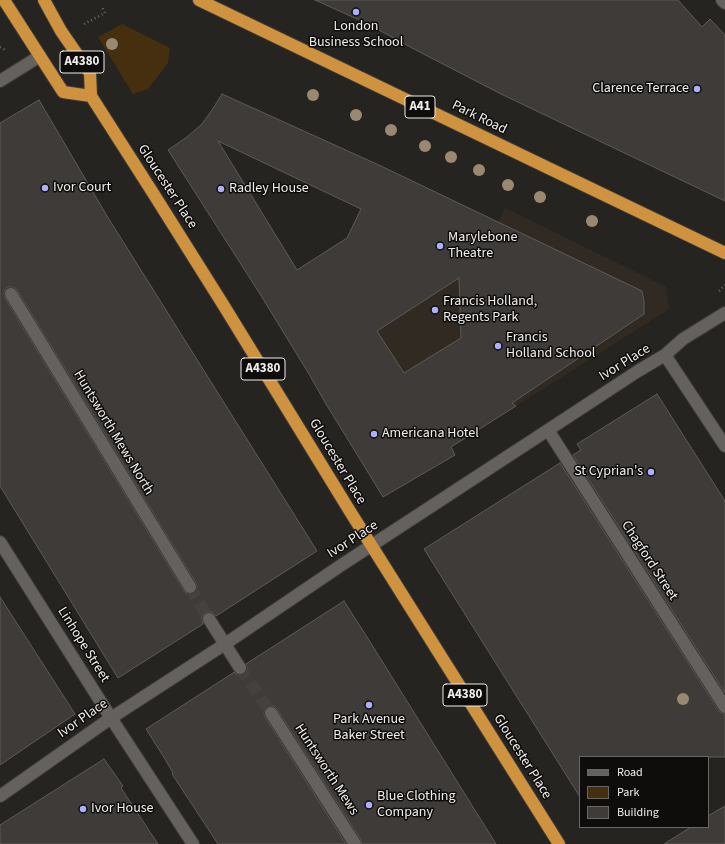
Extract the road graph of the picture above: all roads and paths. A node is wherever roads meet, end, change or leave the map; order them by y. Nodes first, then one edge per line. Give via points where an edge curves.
1 (4, 0) edge
2 (44, 0) edge
3 (199, 0) edge
4 (722, 0) edge
5 (725, 3) edge
6 (102, 7) dead end
7 (78, 26) dead end
8 (40, 56) junction
9 (0, 81) edge
10 (91, 96) junction
11 (725, 253) edge
12 (11, 294) dead end
13 (725, 313) edge
14 (666, 355) junction
15 (548, 430) junction
16 (725, 446) edge
17 (0, 542) edge
18 (372, 546) junction
19 (190, 587) tunnel mouth
20 (209, 619) tunnel mouth
21 (225, 644) junction
22 (240, 668) tunnel mouth
23 (725, 707) edge
24 (271, 713) tunnel mouth
25 (111, 718) junction
26 (0, 796) edge
27 (193, 844) edge
28 (355, 844) edge
29 (559, 844) edge

1 - 8 highway, A4380
2 - 10 highway, Gloucester Place / A4380 via 90,74
3 - 11 highway, Park Road / A41
4 - 5 street
6 - 7 path via 105,13
8 - 9 street
8 - 10 highway, A4380 via 64,92
10 - 18 highway, Gloucester Place / A4380
12 - 19 street, Huntsworth Mews North
13 - 14 street, Ivor Place via 683,339
14 - 15 street, Ivor Place
14 - 16 street
15 - 18 street, Ivor Place
15 - 23 street, Chagford Street
17 - 25 street, Linhope Street
18 - 21 street, Ivor Place
18 - 29 highway, Gloucester Place / A4380
20 - 21 street
21 - 22 street
21 - 25 street, Ivor Place
24 - 28 street, Huntsworth Mews
25 - 26 street, Ivor Place
25 - 27 street, Linhope Street

